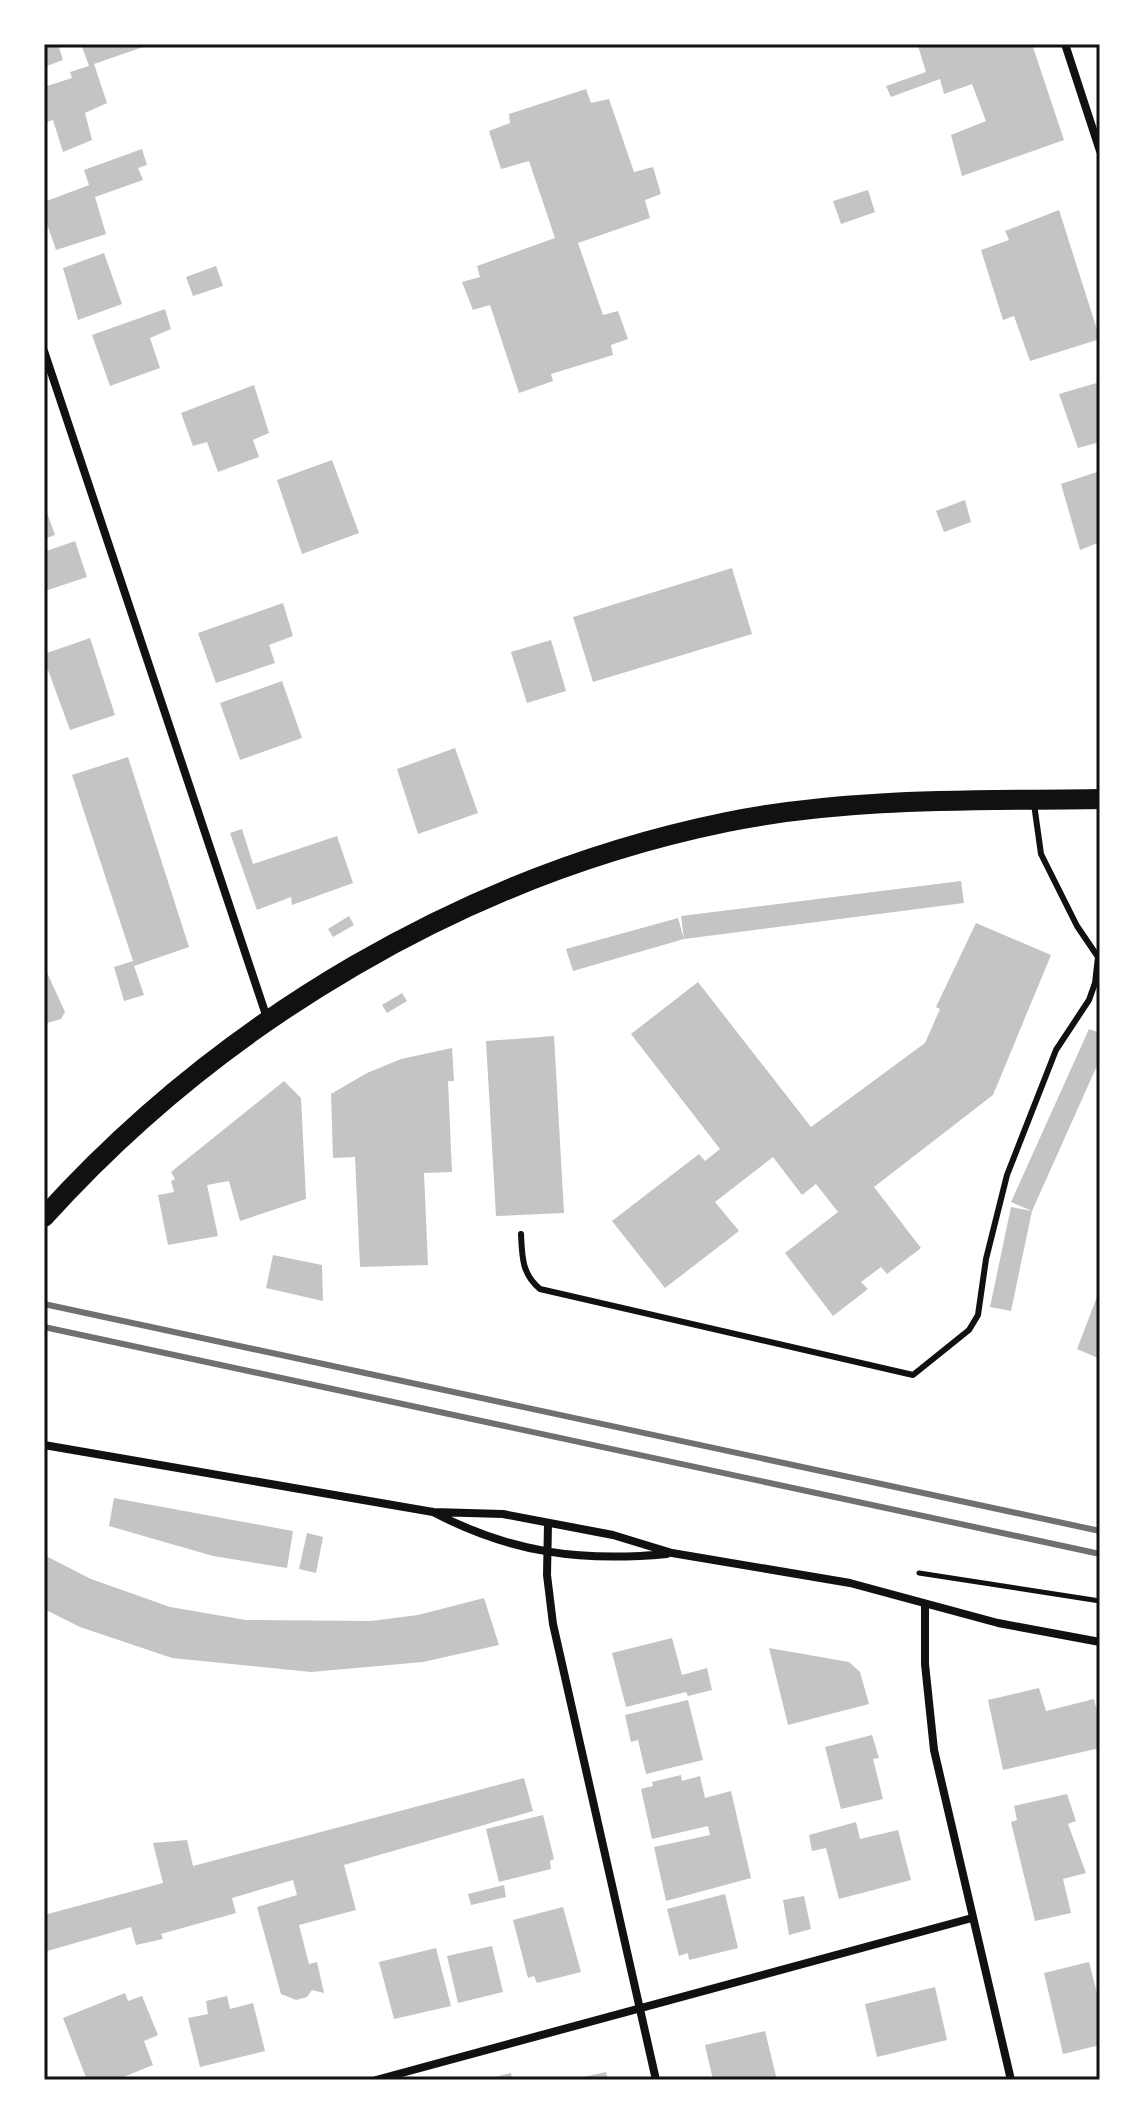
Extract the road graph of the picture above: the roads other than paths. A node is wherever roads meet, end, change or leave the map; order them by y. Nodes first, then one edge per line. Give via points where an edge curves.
1 (1065, 44) edge
2 (1100, 151) edge
3 (44, 351) edge
4 (1100, 799) edge
5 (1033, 800) junction
6 (268, 1020) junction
7 (47, 1207) edge
8 (521, 1234) dead end
9 (44, 1445) edge
10 (433, 1512) junction
11 (548, 1524) junction
12 (547, 1553) junction
13 (672, 1553) junction
14 (925, 1604) junction
15 (1100, 1642) edge
16 (972, 1918) junction
17 (639, 2007) junction
18 (376, 2080) edge
19 (656, 2080) edge
20 (1011, 2080) edge

1 - 2 street
3 - 6 street
4 - 5 main road
5 - 6 main road via 915,800 800,811 657,839 594,858 420,929
5 - 8 lane via 1041,854 1098,957 1095,983 1056,1050 1007,1175 978,1315 969,1330 924,1369 913,1375 540,1289 528,1279 522,1262
6 - 7 main road via 151,1109
9 - 10 street
10 - 11 street via 503,1514
10 - 12 street via 480,1535
11 - 12 street
11 - 13 street via 613,1535
12 - 13 street
12 - 17 street via 553,1624
13 - 14 street via 850,1583
14 - 15 street
14 - 16 street via 934,1750
16 - 17 street
16 - 20 street
17 - 18 street
17 - 19 street

